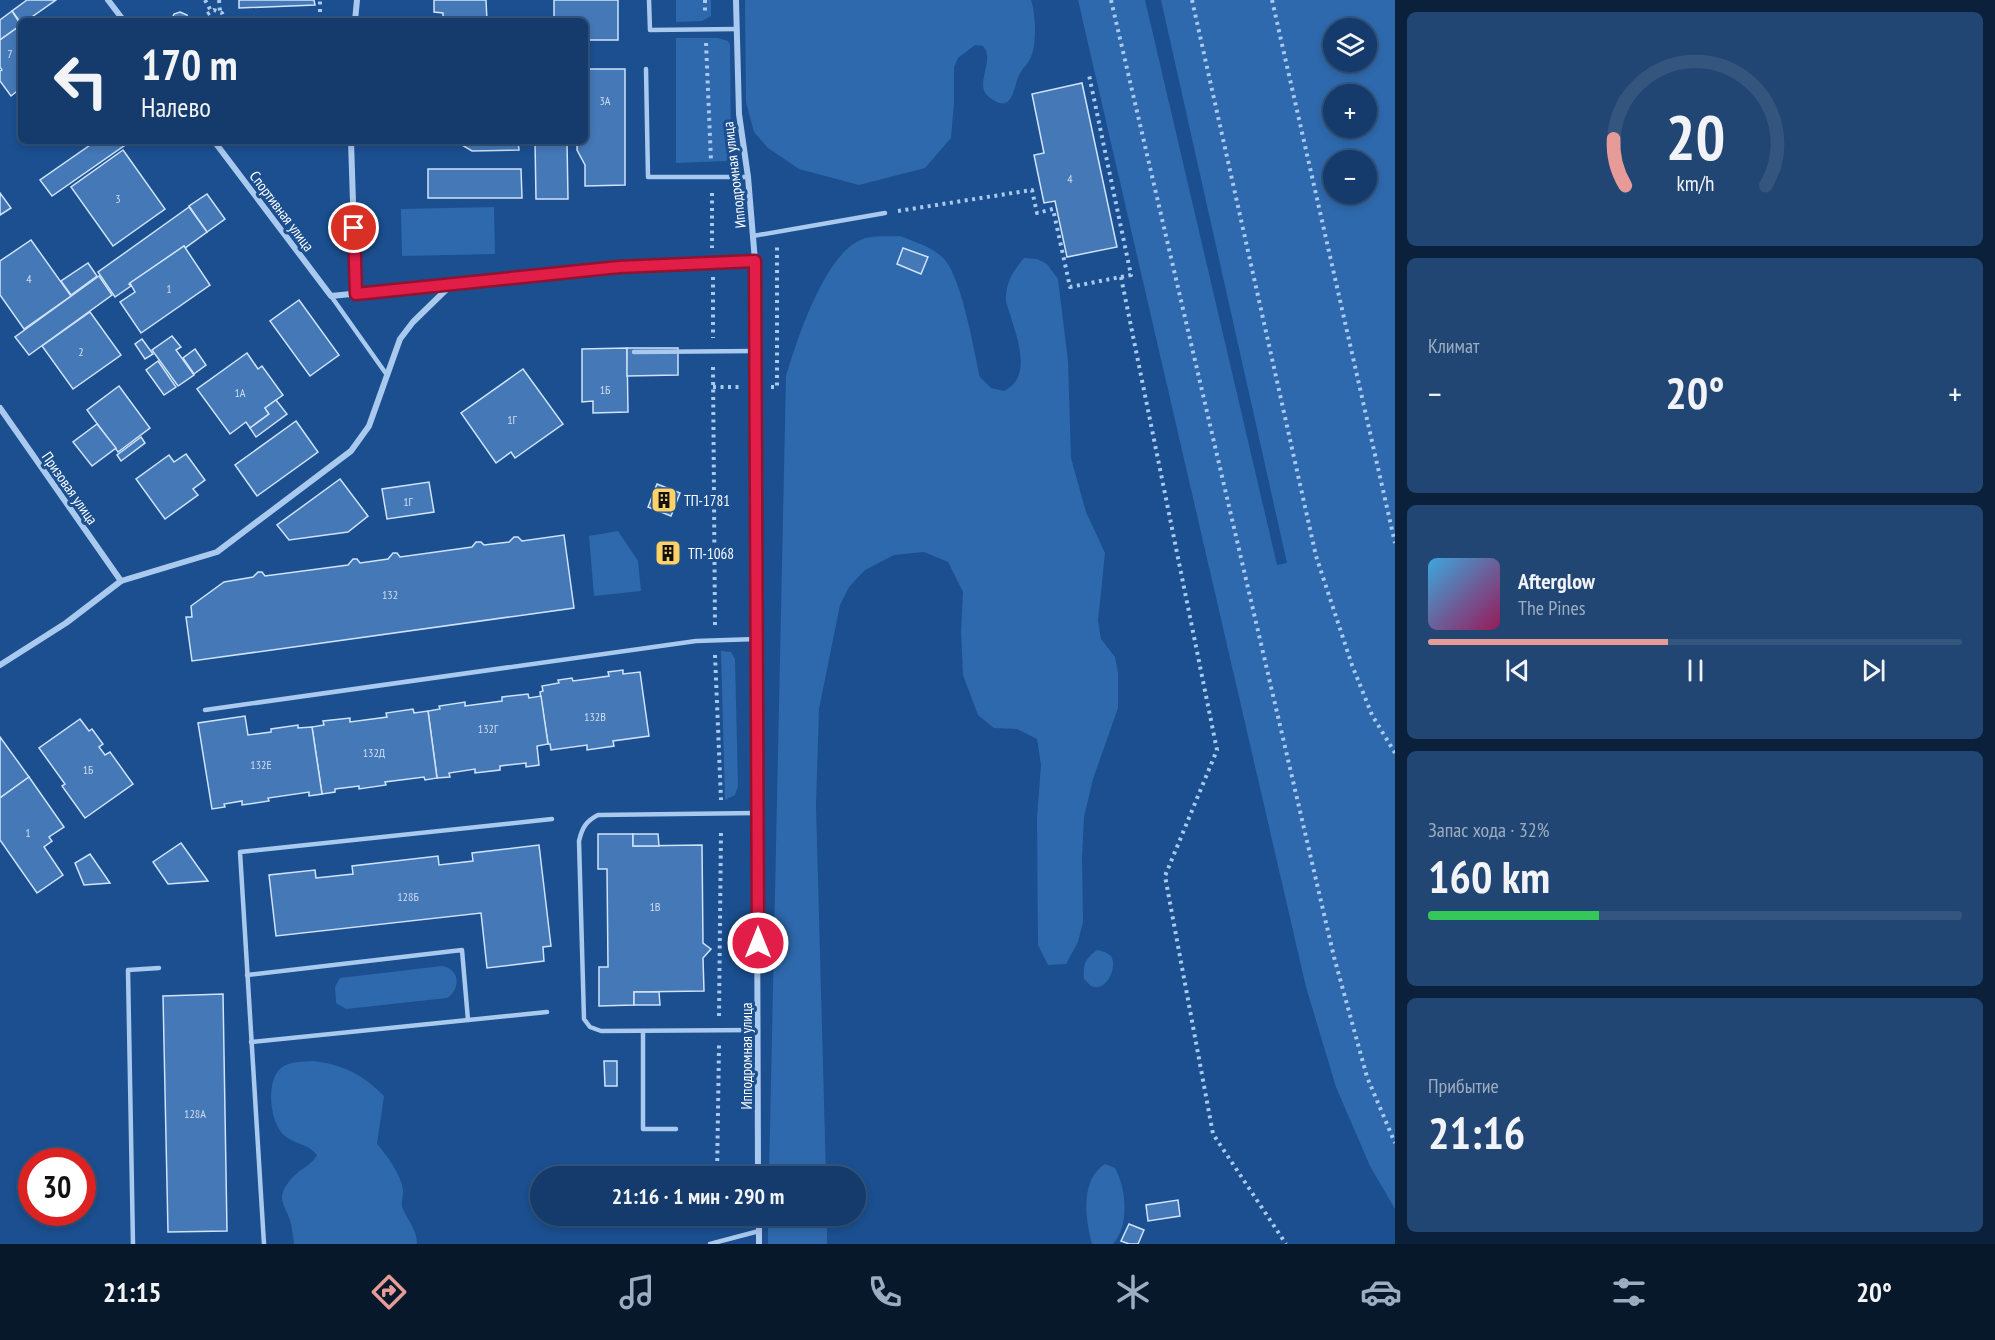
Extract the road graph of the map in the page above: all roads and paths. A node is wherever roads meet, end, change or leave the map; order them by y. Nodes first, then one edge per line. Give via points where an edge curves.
1 (108, 0) edge
2 (205, 0) edge
3 (219, 0) edge
4 (320, 0) edge
5 (357, 0) edge
6 (649, 0) edge
7 (705, 0) edge
8 (736, 0) edge
9 (1111, 0) edge
10 (1192, 0) edge
11 (1272, 0) edge
12 (211, 10) junction
13 (220, 11) junction
14 (122, 18) edge
15 (206, 18) edge
16 (224, 18) edge
17 (320, 18) edge
18 (355, 18) edge
19 (706, 29) junction
20 (737, 29) junction
21 (646, 69) dead end
22 (1089, 75) dead end
23 (216, 144) edge
24 (351, 144) edge
25 (712, 177) junction
26 (748, 177) junction
27 (885, 213) joint
28 (753, 236) junction
29 (755, 261) junction
30 (713, 263) junction
31 (1121, 277) junction
32 (453, 284) junction
33 (356, 294) junction
34 (331, 296) junction
35 (756, 351) junction
36 (634, 352) dead end
37 (713, 352) junction
38 (387, 375) junction
39 (0, 408) edge
40 (1395, 543) edge
41 (121, 581) junction
42 (757, 639) junction
43 (715, 640) junction
44 (0, 665) edge
45 (205, 710) dead end
46 (1395, 753) edge
47 (721, 813) junction
48 (757, 813) junction
49 (552, 819) dead end
50 (159, 968) dead end
51 (247, 975) junction
52 (547, 1012) dead end
53 (468, 1020) junction
54 (719, 1030) junction
55 (758, 1030) junction
56 (643, 1031) junction
57 (252, 1042) junction
58 (676, 1129) dead end
59 (1395, 1143) edge
60 (717, 1166) edge
61 (759, 1166) edge
62 (759, 1226) edge
63 (759, 1231) junction
64 (133, 1244) edge
65 (264, 1244) edge
66 (710, 1244) edge
67 (759, 1244) edge
68 (1286, 1244) edge

1 - 14 street
2 - 12 path
3 - 13 path
4 - 17 path
5 - 18 street
6 - 19 lane via 650,30
7 - 19 path
8 - 20 street, Ипподромная улица
9 - 59 path via 1334,957 1367,1077
10 - 46 path via 1316,556 1372,715
11 - 40 path
12 - 13 path
12 - 15 path
13 - 16 path
19 - 20 lane
19 - 25 path
20 - 26 street, Ипподромная улица via 739,114
21 - 25 lane via 648,177
22 - 31 path via 1131,275
23 - 34 street, Спортивная улица
24 - 33 street
25 - 26 lane
25 - 30 path
26 - 28 street, Ипподромная улица
27 - 28 lane
27 - 31 path via 1032,190 1037,213 1053,209 1070,287
28 - 29 street, Ипподромная улица
29 - 30 street
29 - 35 street, Ипподромная улица
30 - 32 street via 619,267
30 - 37 path
31 - 68 path via 1217,750 1165,876 1213,1134
32 - 33 street
32 - 38 street via 400,339
33 - 34 street
34 - 38 lane
35 - 37 lane
35 - 42 street, Ипподромная улица
36 - 37 lane
37 - 43 path
38 - 41 street via 369,426 351,451 217,552
39 - 41 street, Призовая улица
41 - 44 street via 66,623
42 - 43 lane
42 - 48 street, Ипподромная улица
43 - 45 lane
43 - 47 path
47 - 48 lane
47 - 54 path
47 - 56 lane via 598,815 582,828 579,841 584,1019 590,1027 601,1031
48 - 55 street, Ипподромная улица
49 - 51 lane via 240,852
50 - 64 lane via 128,970
51 - 53 lane via 462,950
51 - 57 lane
52 - 53 lane
53 - 57 lane
54 - 55 lane
54 - 56 lane
54 - 60 path
55 - 61 street, Ипподромная улица
56 - 58 lane via 643,1129
57 - 65 lane
62 - 63 street
63 - 66 lane
63 - 67 street

